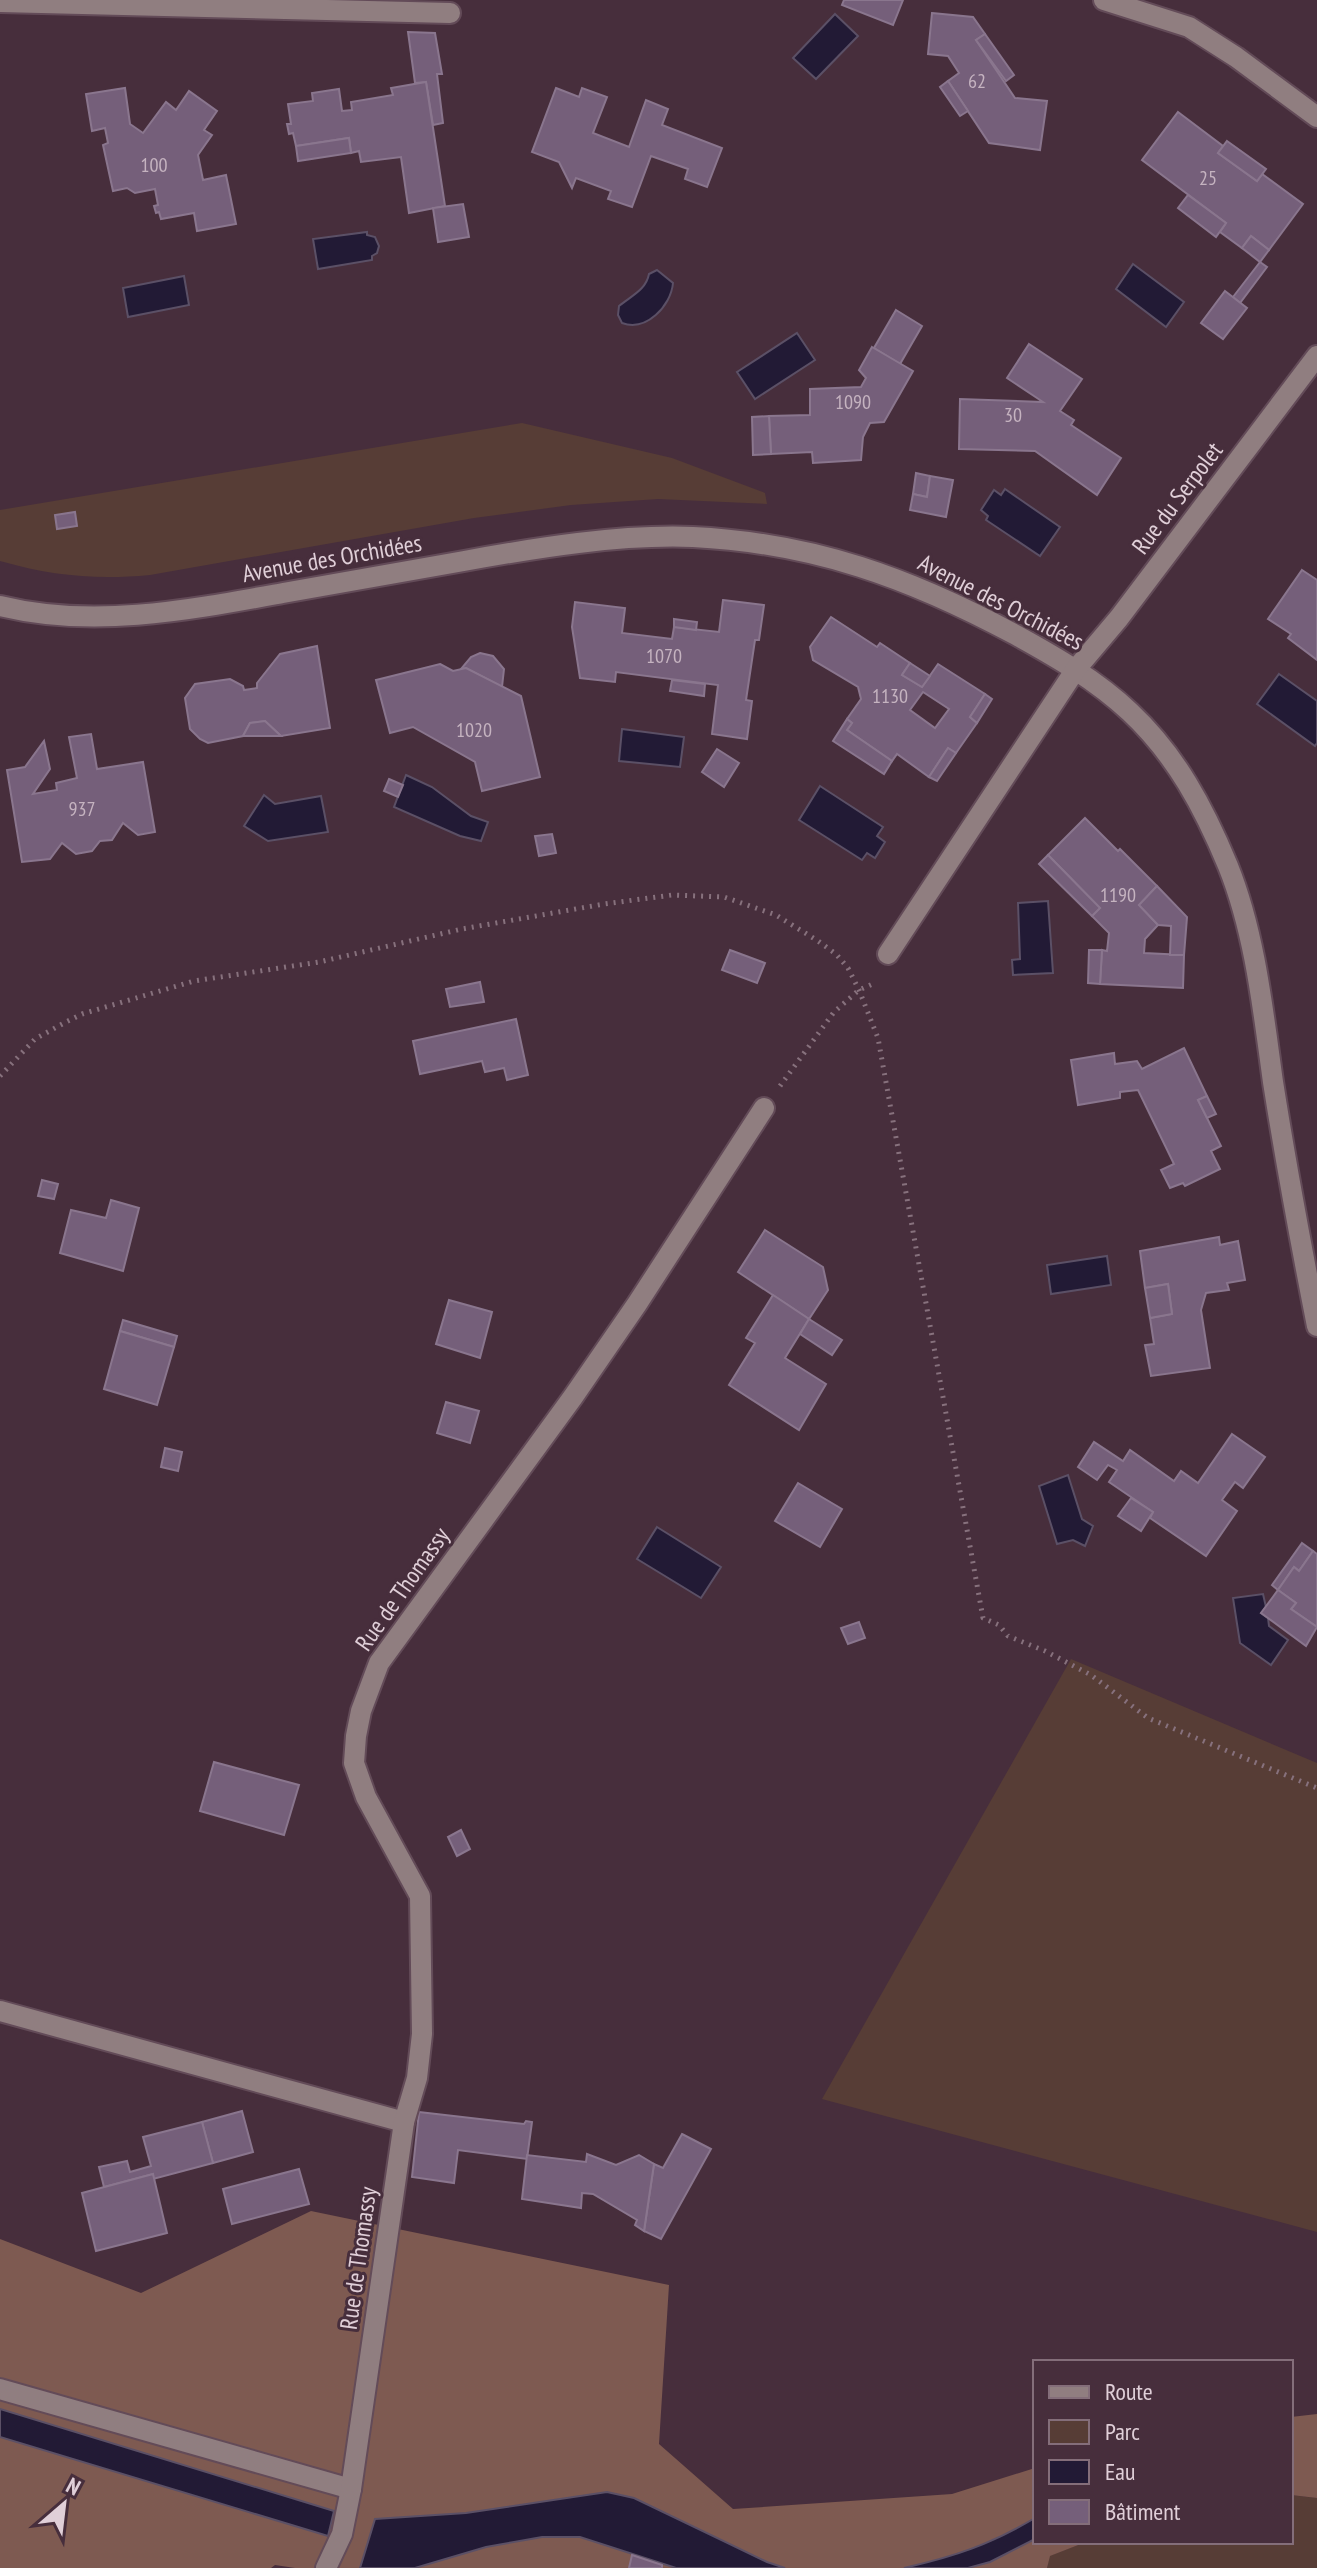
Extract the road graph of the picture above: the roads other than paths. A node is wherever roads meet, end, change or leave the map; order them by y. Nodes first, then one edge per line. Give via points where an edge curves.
1 (1104, 0) edge
2 (0, 2) edge
3 (450, 13) dead end
4 (1317, 117) edge
5 (1317, 356) edge
6 (0, 606) edge
7 (1076, 669) junction
8 (888, 954) road end
9 (764, 1108) road end
10 (1317, 1326) edge
11 (0, 2011) edge
12 (404, 2122) junction
13 (0, 2389) edge
14 (351, 2489) junction
15 (326, 2568) edge

1 - 4 street via 1189,27
2 - 3 street
5 - 7 street, Rue du Serpolet
6 - 7 street, Avenue des Orchidées via 70,616 172,611 485,557 621,539 689,537 756,542 867,568 973,612
7 - 8 street, Rue du Serpolet
7 - 10 street, Avenue des Orchidées via 1133,714 1191,785 1230,869 1256,974
9 - 12 street, Rue de Thomassy via 637,1304 379,1663 369,1686 356,1736 356,1771 420,1896 422,2034
11 - 12 street
12 - 14 street, Rue de Thomassy
13 - 14 street
14 - 15 street, Rue de Thomassy via 342,2534

